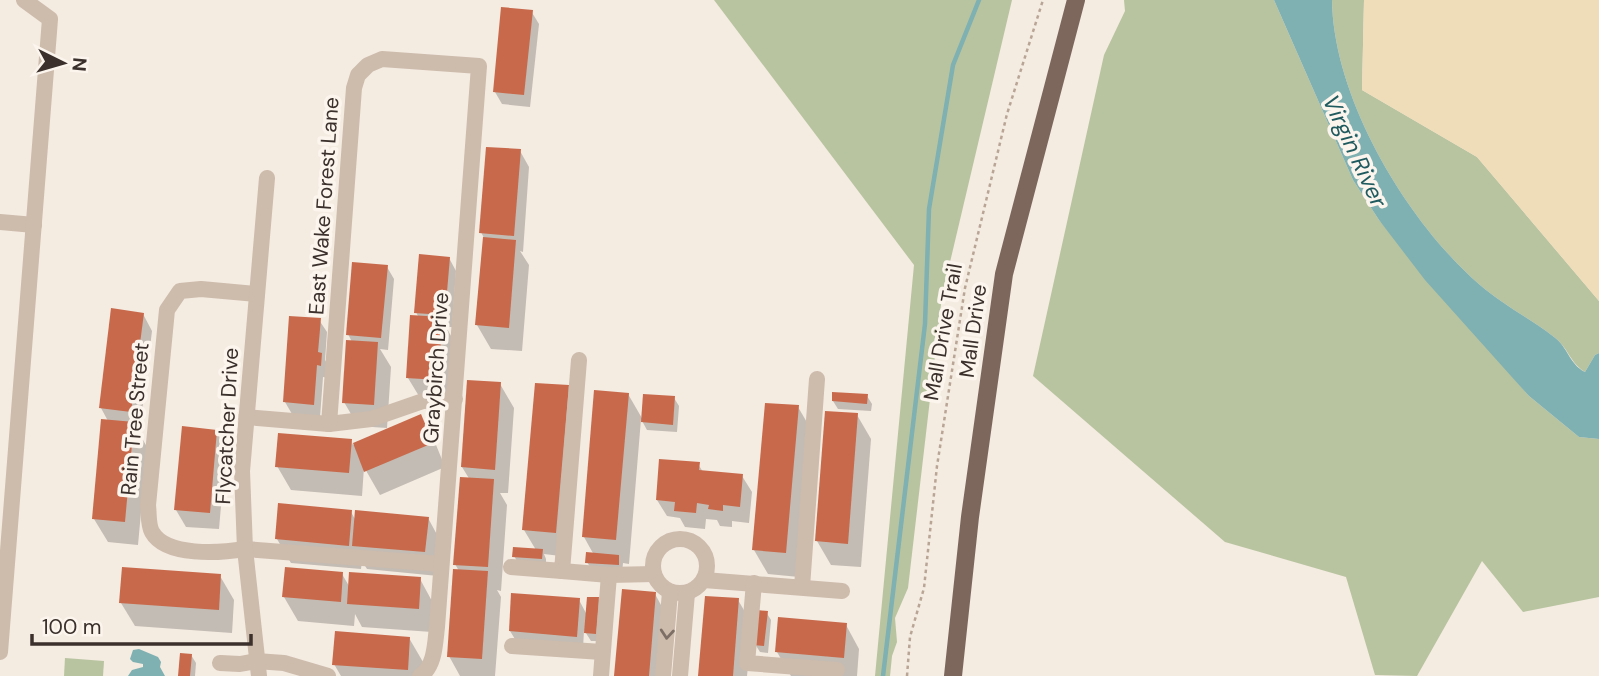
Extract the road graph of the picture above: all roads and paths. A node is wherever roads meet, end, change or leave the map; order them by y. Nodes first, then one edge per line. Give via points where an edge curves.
1 (24, 0) edge
2 (1043, 0) edge
3 (1076, 0) edge
4 (479, 66) joint
5 (267, 178) dead end
6 (0, 222) edge
7 (34, 225) junction
8 (257, 294) junction
9 (579, 360) dead end
10 (817, 379) dead end
11 (455, 399) junction
12 (246, 417) junction
13 (328, 424) junction
14 (245, 550) junction
15 (441, 564) junction
16 (511, 567) dead end
17 (562, 571) junction
18 (654, 574) junction
19 (608, 575) junction
20 (704, 580) junction
21 (754, 583) junction
22 (802, 587) junction
23 (842, 591) dead end
24 (670, 592) junction
25 (687, 593) junction
26 (512, 646) dead end
27 (0, 652) edge
28 (603, 652) junction
29 (220, 663) dead end
30 (257, 668) edge
31 (747, 669) edge
32 (837, 670) dead end
33 (423, 674) edge
34 (328, 676) edge
35 (601, 676) edge
36 (663, 676) edge
37 (680, 676) edge
38 (907, 676) edge
39 (953, 676) edge

1 - 7 street via 50,19
2 - 38 path, Mall Drive Trail via 1007,114 965,288 937,466 924,588 910,637
3 - 39 main road, Mall Drive via 1004,274
4 - 11 street, Graybirch Drive
4 - 13 street, East Wake Forest Lane via 382,59 358,75
5 - 8 street, Flycatcher Drive
6 - 7 street
7 - 27 street
8 - 12 street, Flycatcher Drive
8 - 14 street, Rain Tree Street via 180,291 167,310 148,505 151,530 162,544 220,552
9 - 17 street
10 - 22 street
11 - 13 street via 423,401 371,419
11 - 15 street, Graybirch Drive
12 - 13 street
12 - 14 street, Flycatcher Drive via 242,471
14 - 15 street
14 - 30 street, Flycatcher Drive
15 - 33 street, Graybirch Drive via 434,654
16 - 17 street
17 - 19 street
18 - 19 street
18 - 20 street via 659,549 683,539 705,554
18 - 24 street
19 - 28 street
20 - 21 street
20 - 25 street
21 - 22 street
21 - 31 street
22 - 23 street
24 - 25 street
24 -> 36 street
25 - 37 street
26 - 28 street
28 - 35 street
29 - 30 street
30 - 34 street via 307,668
31 - 32 street

